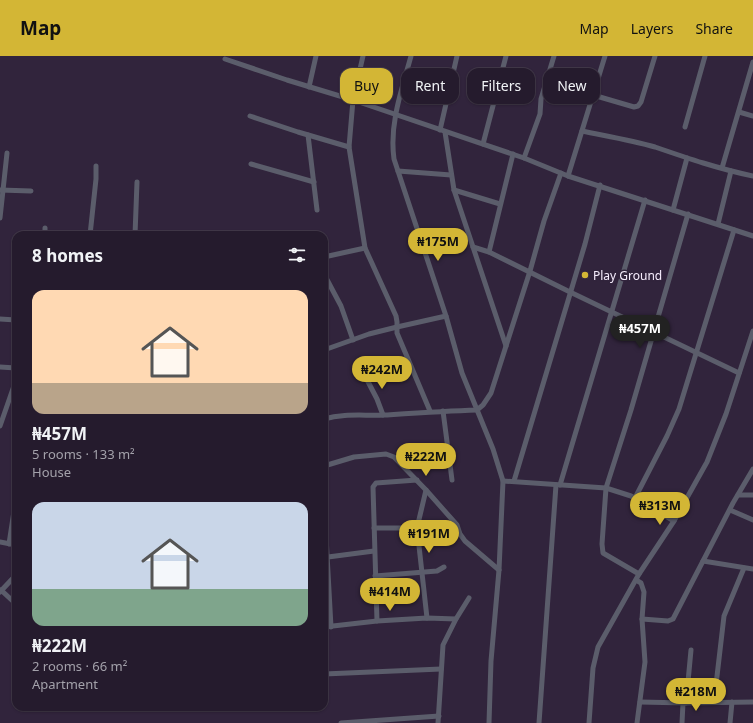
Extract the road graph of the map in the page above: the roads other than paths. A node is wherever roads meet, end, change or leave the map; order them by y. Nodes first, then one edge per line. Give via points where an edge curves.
1 (316, 56) edge
2 (363, 56) edge
3 (410, 56) edge
4 (458, 56) edge
5 (506, 56) edge
6 (554, 56) edge
7 (605, 56) edge
8 (655, 56) edge
9 (705, 56) edge
10 (225, 59) dead end
11 (752, 66) edge
12 (360, 68) edge
13 (600, 72) edge
14 (309, 87) junction
15 (340, 96) edge
16 (600, 97) edge
17 (353, 104) edge
18 (364, 104) edge
19 (590, 104) edge
20 (739, 112) junction
21 (396, 115) junction
22 (250, 116) dead end
23 (753, 116) edge
24 (685, 127) dead end
25 (443, 131) junction
26 (582, 131) junction
27 (308, 135) junction
28 (483, 144) junction
29 (349, 147) junction
30 (7, 153) dead end
31 (513, 154) junction
32 (524, 158) junction
33 (686, 158) junction
34 (251, 164) dead end
35 (96, 166) dead end
36 (722, 168) junction
37 (398, 171) junction
38 (731, 171) junction
39 (561, 173) junction
40 (451, 175) junction
41 (568, 176) junction
42 (753, 176) edge
43 (137, 182) dead end
44 (314, 182) junction
45 (600, 185) junction
46 (1, 190) edge
47 (454, 190) junction
48 (31, 191) dead end
49 (645, 200) junction
50 (500, 204) junction
51 (317, 210) dead end
52 (673, 210) junction
53 (688, 214) junction
54 (0, 218) edge
55 (718, 224) junction
56 (734, 230) junction
57 (90, 231) edge
58 (134, 231) edge
59 (753, 236) edge
60 (473, 247) junction
61 (365, 248) junction
62 (489, 252) junction
63 (328, 256) edge
64 (530, 271) junction
65 (328, 282) edge
66 (570, 292) junction
67 (611, 312) junction
68 (446, 316) junction
69 (0, 319) edge
70 (12, 320) edge
71 (397, 326) junction
72 (753, 331) edge
73 (654, 332) junction
74 (353, 340) junction
75 (506, 346) junction
76 (747, 347) junction
77 (328, 349) edge
78 (753, 350) edge
79 (696, 352) junction
80 (0, 367) edge
81 (12, 368) edge
82 (739, 373) junction
83 (364, 374) dead end
84 (12, 392) edge
85 (477, 410) junction
86 (430, 411) junction
87 (443, 411) junction
88 (383, 415) junction
89 (328, 418) edge
90 (0, 426) edge
91 (328, 465) edge
92 (753, 469) edge
93 (417, 480) junction
94 (452, 480) dead end
95 (503, 481) junction
96 (514, 481) junction
97 (558, 485) junction
98 (606, 488) junction
99 (426, 490) junction
100 (738, 495) junction
101 (753, 496) edge
102 (634, 498) junction
103 (730, 510) junction
104 (674, 520) junction
105 (753, 520) edge
106 (12, 524) edge
107 (374, 528) junction
108 (417, 528) junction
109 (0, 542) edge
110 (9, 544) junction
111 (12, 544) edge
112 (374, 551) junction
113 (328, 557) edge
114 (703, 561) junction
115 (444, 567) dead end
116 (744, 568) junction
117 (753, 569) edge
118 (499, 570) junction
119 (422, 572) junction
120 (640, 574) junction
121 (375, 576) junction
122 (12, 579) edge
123 (636, 580) junction
124 (1, 591) edge
125 (328, 598) edge
126 (469, 598) dead end
127 (12, 601) edge
128 (427, 618) junction
129 (456, 619) junction
130 (642, 619) junction
131 (377, 621) junction
132 (331, 627) joint
133 (691, 650) dead end
134 (441, 669) junction
135 (328, 674) edge
136 (640, 702) junction
137 (714, 702) junction
138 (732, 702) junction
139 (753, 702) edge
140 (685, 703) junction
141 (439, 716) junction
142 (341, 723) edge
143 (438, 723) edge
144 (489, 723) edge
145 (538, 723) edge
146 (589, 723) edge
147 (637, 723) edge
148 (682, 723) edge
149 (730, 723) edge

1 - 14 street
2 - 12 street
3 - 21 street
4 - 25 street
5 - 28 street
6 - 32 street via 541,99 540,114
7 - 13 street
8 - 16 street via 638,106
9 - 24 street
10 - 14 street
11 - 20 street
14 - 15 street
17 - 29 street
18 - 21 street
19 - 26 street
20 - 23 street
20 - 36 street
21 - 25 street
21 - 37 street via 393,148
22 - 27 street
25 - 28 street
25 - 40 street
26 - 33 street via 653,147
26 - 41 street
27 - 29 street
27 - 44 street
28 - 31 street
29 - 61 street
30 - 46 street
31 - 32 street
31 - 50 street
32 - 39 street
33 - 36 street
33 - 52 street
34 - 44 street
35 - 57 street
36 - 38 street
37 - 40 street
37 - 68 street
38 - 42 street
38 - 55 street
39 - 41 street
39 - 64 street
40 - 47 street
41 - 45 street
43 - 58 street
44 - 51 street
45 - 49 street
45 - 66 street
46 - 48 street
46 - 54 street
47 - 50 street
47 - 60 street
49 - 52 street
49 - 67 street
50 - 62 street
52 - 53 street
53 - 55 street
53 - 73 street
55 - 56 street
56 - 59 street
56 - 79 street
60 - 62 street
60 - 75 street
61 - 63 street
61 - 71 street via 396,316
62 - 64 street
64 - 66 street
64 - 75 street
65 - 74 street via 341,306
66 - 67 street
66 - 96 street
67 - 73 street
67 - 97 street
68 - 71 street
68 - 85 street via 462,373
69 - 70 street
71 - 74 street
71 - 86 street via 397,333
72 - 76 street
73 - 79 street
73 - 98 street
74 - 77 street
75 - 85 street via 491,393
76 - 78 street
76 - 82 street
79 - 82 street
79 - 102 street via 673,424
80 - 81 street
82 - 104 street via 714,448
83 - 88 street
84 - 90 street
85 - 87 street
85 - 95 street
86 - 87 street
86 - 88 street
87 - 94 street
88 - 89 street via 344,414
91 - 93 street via 354,457 389,455 394,456
92 - 100 street
93 - 99 street
93 - 107 street via 374,484
95 - 96 street
95 - 118 street
96 - 97 street
97 - 98 street
97 - 145 street
98 - 102 street
98 - 120 street via 603,553
99 - 108 street
99 - 118 street via 457,524 465,541
100 - 101 street
100 - 103 street
102 - 104 street
103 - 105 street
103 - 114 street
104 - 120 street
106 - 110 street
107 - 108 street
107 - 112 street
108 - 119 street
109 - 110 street
110 - 111 street
112 - 113 street
112 - 121 street
114 - 116 street
114 - 130 street via 673,619
115 - 119 street via 437,571
116 - 117 street
116 - 137 street via 722,624
118 - 144 street via 491,661
119 - 121 street
119 - 128 street
120 - 123 street
121 - 131 street
122 - 124 street
123 - 130 street via 641,583 644,592
123 - 146 street via 598,647 593,668
124 - 127 street
125 - 132 street
126 - 129 street
128 - 129 street
128 - 131 street
129 - 134 street via 443,645
130 - 136 street via 645,662
131 - 132 street
133 - 140 street
134 - 135 street
134 - 141 street
136 - 140 street
136 - 147 street
137 - 138 street
137 - 140 street
138 - 139 street
138 - 149 street
140 - 148 street
141 - 142 street
141 - 143 street

